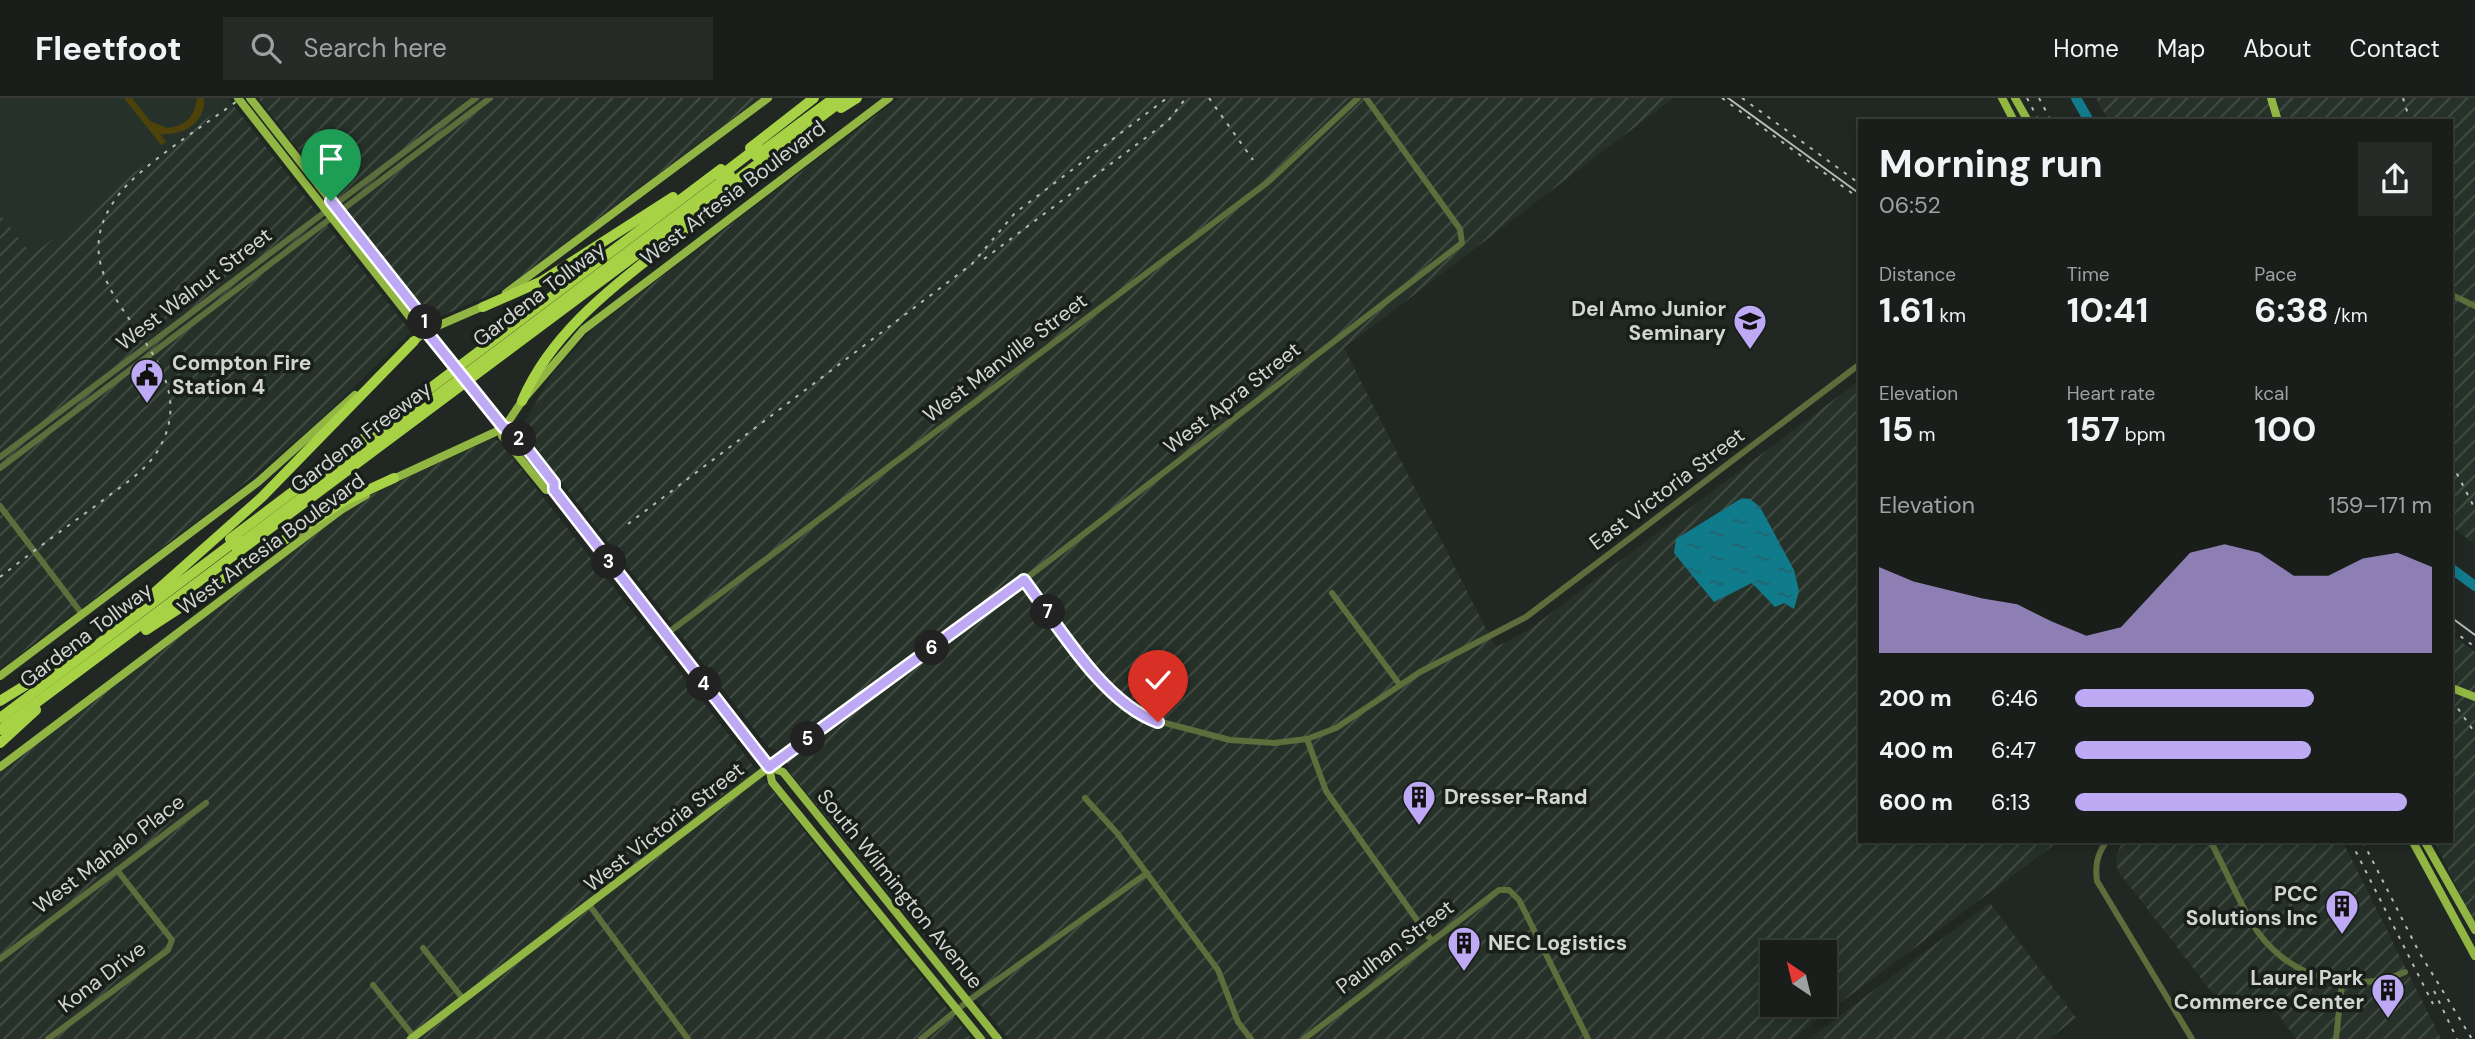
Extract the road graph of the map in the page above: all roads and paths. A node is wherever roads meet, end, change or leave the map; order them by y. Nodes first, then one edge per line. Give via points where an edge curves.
1 (238, 98) edge
2 (250, 98) edge
3 (476, 98) edge
4 (490, 98) edge
5 (768, 98) edge
6 (814, 98) edge
7 (823, 98) edge
8 (834, 98) edge
9 (846, 98) edge
10 (857, 98) edge
11 (889, 98) edge
12 (1358, 98) edge
13 (1366, 98) edge
14 (2002, 98) edge
15 (2271, 98) edge
16 (2018, 102) edge
17 (481, 105) junction
18 (2010, 112) junction
19 (455, 113) junction
20 (2013, 119) edge
21 (2027, 119) edge
22 (2277, 119) edge
23 (460, 120) junction
24 (432, 131) junction
25 (799, 134) junction
26 (437, 138) junction
27 (414, 144) junction
28 (753, 146) junction
29 (420, 151) junction
30 (764, 158) junction
31 (391, 161) junction
32 (397, 168) junction
33 (333, 211) junction
34 (2453, 295) edge
35 (2475, 306) edge
36 (483, 307) junction
37 (426, 331) junction
38 (414, 341) junction
39 (1858, 366) edge
40 (522, 401) junction
41 (504, 428) junction
42 (0, 457) edge
43 (0, 468) edge
44 (394, 478) junction
45 (0, 506) edge
46 (1024, 580) junction
47 (1332, 593) dead end
48 (138, 607) junction
49 (82, 614) junction
50 (132, 633) junction
51 (665, 635) junction
52 (75, 655) junction
53 (81, 670) junction
54 (0, 676) edge
55 (1400, 685) junction
56 (2453, 688) edge
57 (2475, 697) edge
58 (0, 701) edge
59 (0, 712) edge
60 (0, 718) edge
61 (0, 723) edge
62 (0, 730) edge
63 (1307, 739) junction
64 (0, 743) edge
65 (0, 767) edge
66 (769, 767) junction
67 (1085, 798) dead end
68 (206, 803) dead end
69 (2105, 843) edge
70 (2212, 843) edge
71 (2414, 843) edge
72 (2428, 845) edge
73 (117, 870) junction
74 (1147, 873) junction
75 (590, 906) junction
76 (2475, 930) edge
77 (1431, 940) junction
78 (424, 948) dead end
79 (2475, 956) edge
80 (0, 959) edge
81 (2405, 972) dead end
82 (2342, 983) junction
83 (373, 985) dead end
84 (464, 1000) junction
85 (968, 1001) junction
86 (957, 1010) junction
87 (413, 1038) edge
88 (48, 1039) edge
89 (688, 1039) edge
90 (921, 1039) edge
91 (981, 1039) edge
92 (998, 1039) edge
93 (1251, 1039) edge
94 (1304, 1039) edge
95 (1588, 1039) edge
96 (2192, 1039) edge
97 (2336, 1039) edge

1 - 33 main road, South Wilmington Avenue
2 - 33 main road, South Wilmington Avenue
3 - 17 street
3 - 19 street, West Walnut Street
4 - 17 street, West Walnut Street
5 - 36 main road
6 - 28 highway, Gardena Freeway
7 - 60 highway, Gardena Tollway
8 - 61 highway, Gardena Tollway
9 - 25 highway, Gardena Freeway
10 - 25 highway
11 - 40 main road, West Artesia Boulevard via 583,330
12 - 51 street, West Manville Street via 1268,182
13 - 46 street, West Apra Street via 1460,229 1462,243
14 - 18 main road
15 - 22 main road
16 - 18 main road
16 - 21 main road
17 - 23 street, West Walnut Street
18 - 20 main road
19 - 23 street
19 - 24 street, West Walnut Street
23 - 26 street, West Walnut Street
24 - 26 street
24 - 27 street, West Walnut Street
25 - 30 highway, Gardena Freeway
26 - 29 street, West Walnut Street
27 - 29 street
27 - 31 street, West Walnut Street
28 - 36 highway via 542,281
28 - 48 highway, Gardena Freeway
29 - 32 street, West Walnut Street
30 - 40 highway via 681,236 576,321 540,364
30 - 50 highway, Gardena Freeway
31 - 32 street
31 - 33 street, West Walnut Street
32 - 33 street, West Walnut Street
33 - 37 main road, South Wilmington Avenue via 424,319
33 - 42 street, West Walnut Street
33 - 43 street, West Walnut Street
34 - 35 street
36 - 37 main road
37 - 38 main road
37 - 41 main road, South Wilmington Avenue, bridge
38 - 48 highway via 262,497
38 - 49 main road via 288,458
39 - 55 street, East Victoria Street via 1550,601
40 - 41 main road, West Artesia Boulevard
41 - 44 main road, West Artesia Boulevard
41 - 51 main road, South Wilmington Avenue via 502,436 546,490 554,490
44 - 50 highway via 344,501 147,630
44 - 65 main road, West Artesia Boulevard via 341,510
45 - 49 street
46 - 63 street via 1113,694 1146,718 1230,740 1274,743
46 - 66 street, West Victoria Street
47 - 55 street
48 - 52 highway, Gardena Freeway
49 - 54 main road
50 - 53 highway, Gardena Freeway
51 - 66 main road, South Wilmington Avenue
52 - 58 highway
52 - 59 highway, Gardena Freeway
53 - 62 highway, Gardena Freeway
53 - 64 highway
55 - 63 street via 1336,728
56 - 57 main road
63 - 77 street via 1326,791
66 - 75 main road, West Victoria Street
66 - 85 main road, South Wilmington Avenue via 783,772
66 - 86 main road, South Wilmington Avenue via 772,782
67 - 74 street
68 - 73 street, West Mahalo Place
69 - 96 street via 2095,868 2097,881
70 - 82 street via 2252,924 2267,944 2306,972
71 - 79 main road
72 - 76 main road
73 - 80 street, West Mahalo Place
73 - 88 street, Kona Drive via 172,940 168,950
74 - 85 street
74 - 93 street via 1218,970 1238,1022
75 - 84 main road, West Victoria Street
75 - 89 street
77 - 94 street, Paulhan Street
77 - 95 street, Paulhan Street via 1499,890 1509,890 1519,900
78 - 84 street
81 - 82 street via 2366,983
82 - 97 street
83 - 87 street
84 - 87 main road, West Victoria Street
85 - 86 street
85 - 92 main road, South Wilmington Avenue
86 - 90 street
86 - 91 main road, South Wilmington Avenue

